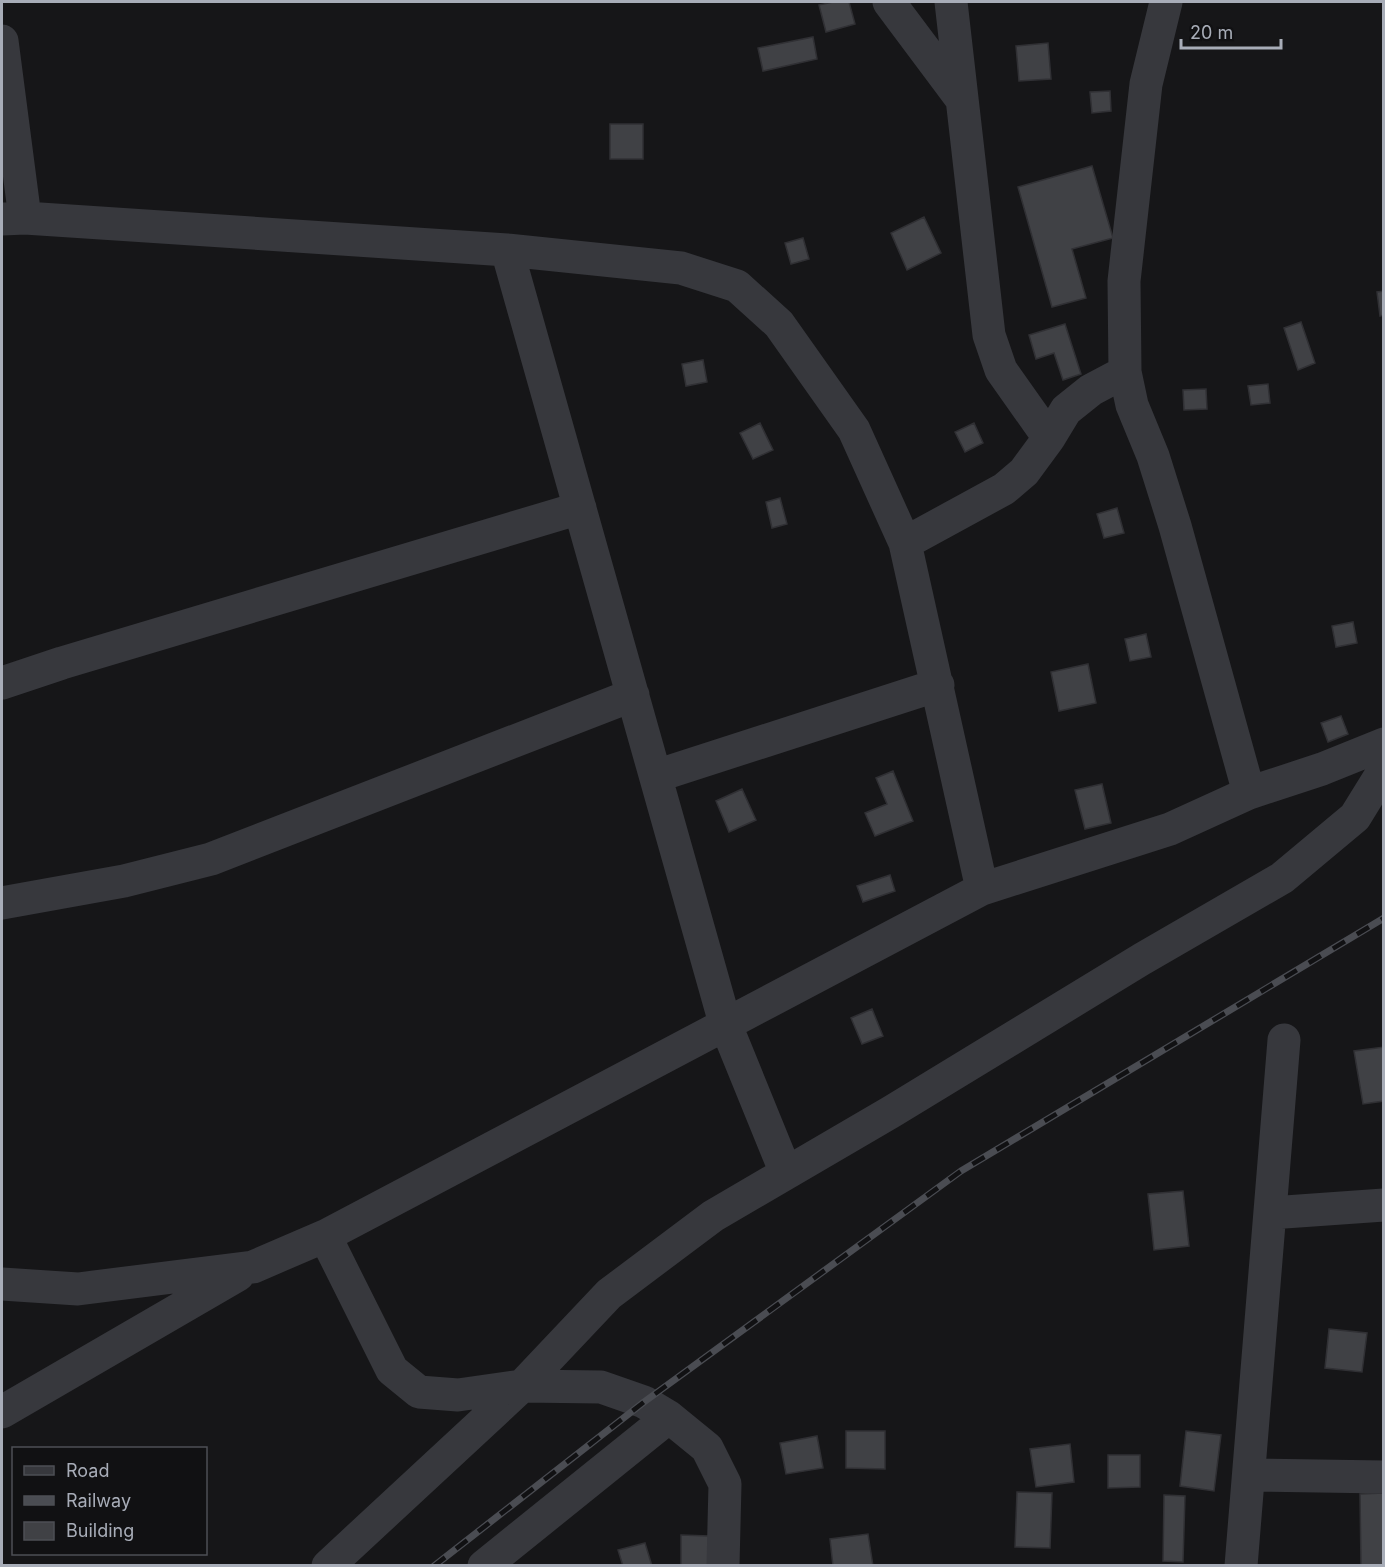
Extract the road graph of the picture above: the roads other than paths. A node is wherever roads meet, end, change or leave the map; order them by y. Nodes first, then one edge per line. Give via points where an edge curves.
1 (889, 2) edge
2 (951, 2) edge
3 (1166, 2) edge
4 (3, 58) edge
5 (962, 99) junction
6 (13, 219) edge
7 (507, 250) junction
8 (1125, 372) junction
9 (1049, 438) junction
10 (580, 508) junction
11 (905, 543) junction
12 (2, 683) edge
13 (938, 685) junction
14 (633, 695) junction
15 (1383, 744) edge
16 (1383, 770) edge
17 (656, 776) junction
18 (1249, 793) junction
19 (982, 889) junction
20 (2, 903) edge
21 (725, 1023) junction
22 (1284, 1040) dead end
23 (786, 1173) junction
24 (1383, 1205) edge
25 (1270, 1213) junction
26 (325, 1236) junction
27 (253, 1267) junction
28 (2, 1284) edge
29 (522, 1386) junction
30 (2, 1412) edge
31 (669, 1417) junction
32 (1249, 1475) junction
33 (1383, 1477) edge
34 (328, 1566) edge
35 (484, 1566) edge
36 (723, 1566) edge
37 (1241, 1566) edge

1 - 5 street
2 - 5 street
3 - 8 street via 1146,84 1124,281
4 - 6 street
5 - 9 street via 989,335 1001,370
6 - 7 street
7 - 10 street
7 - 11 street via 681,268 737,286 779,324 854,429
8 - 9 street via 1091,390 1066,410
8 - 18 street via 1132,405 1176,526
9 - 11 street via 1024,472 1004,489
10 - 12 street
10 - 14 street
11 - 13 street
13 - 17 street
13 - 19 street
14 - 17 street
14 - 20 street via 211,859 124,881
15 - 18 street
16 - 23 street via 1355,817 1282,878
17 - 21 street
18 - 19 street via 1170,829
19 - 21 street
21 - 23 street
21 - 26 street
22 - 25 street
23 - 29 street via 713,1216 609,1294
24 - 25 street
25 - 32 street
26 - 27 street
26 - 29 street via 392,1370 419,1392 458,1395
27 - 28 street via 78,1289
27 - 30 street
29 - 31 street via 601,1387 644,1402
29 - 34 street
31 - 35 street
31 - 36 street via 707,1448 724,1484
32 - 33 street
32 - 37 street

